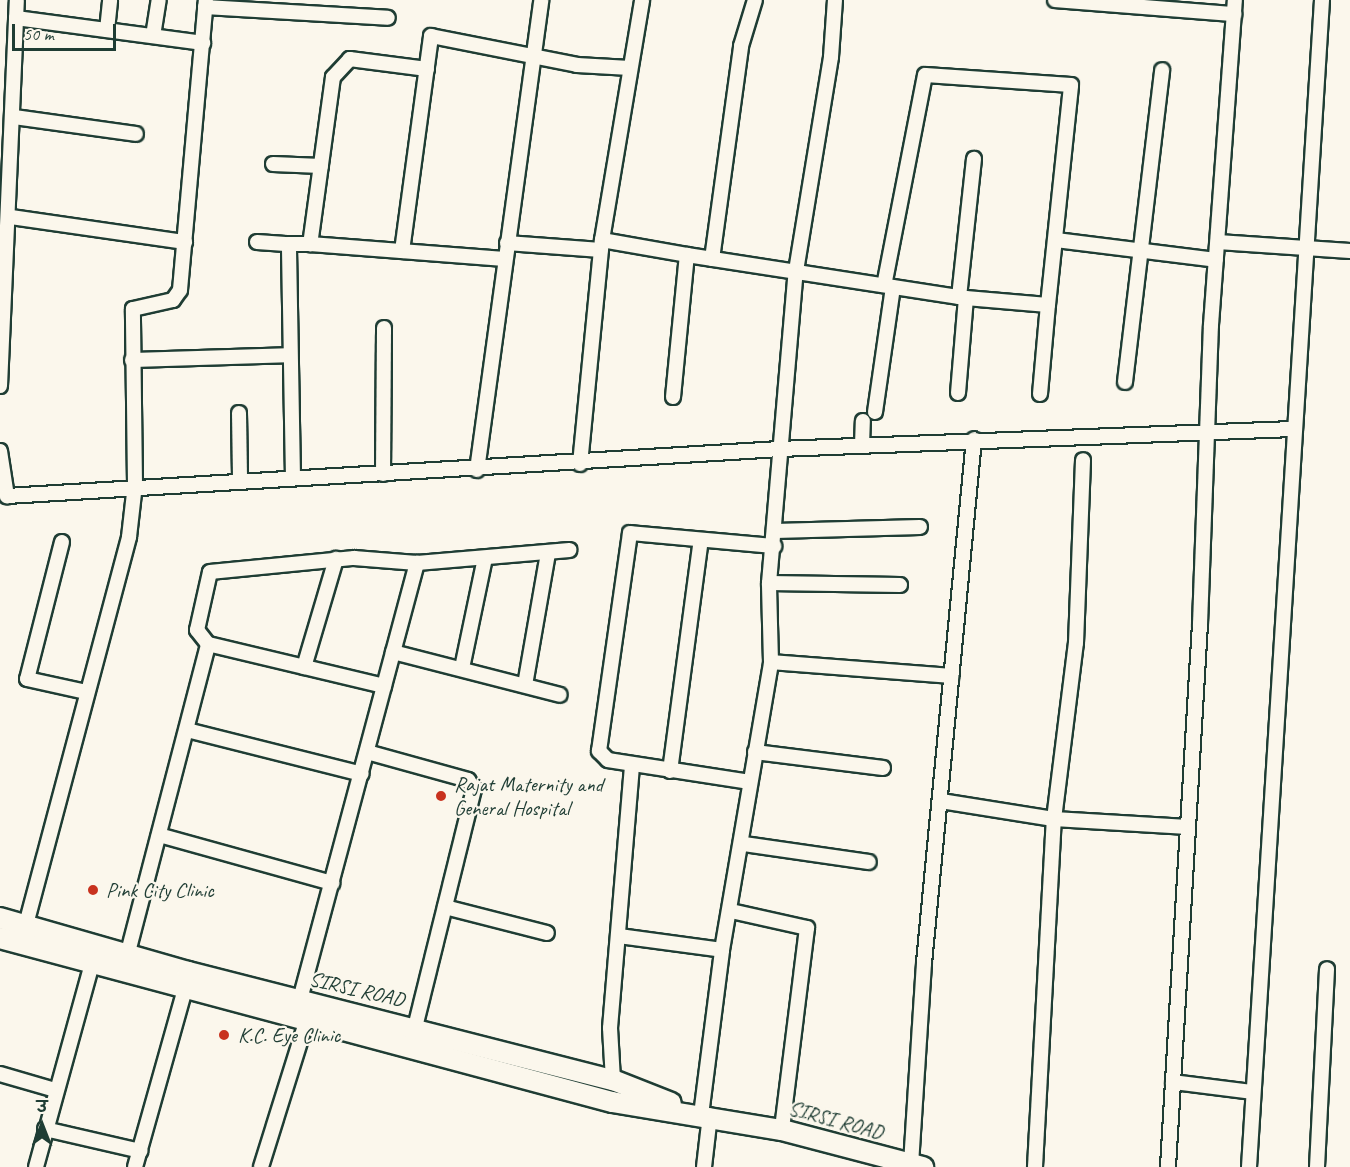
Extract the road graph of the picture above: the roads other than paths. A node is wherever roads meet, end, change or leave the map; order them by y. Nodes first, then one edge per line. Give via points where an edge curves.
1 (17, 0) edge
2 (110, 0) edge
3 (159, 0) edge
4 (337, 0) edge
5 (541, 0) edge
6 (642, 0) edge
7 (755, 0) edge
8 (835, 0) edge
9 (1055, 0) edge
10 (1235, 0) edge
11 (1322, 0) edge
12 (1090, 1) edge
13 (206, 4) edge
14 (1234, 14) junction
15 (335, 15) junction
16 (16, 18) junction
17 (388, 18) dead end
18 (107, 30) junction
19 (153, 36) junction
20 (203, 43) junction
21 (533, 54) junction
22 (630, 68) junction
23 (427, 69) junction
24 (1162, 70) dead end
25 (14, 117) junction
26 (136, 134) dead end
27 (7, 146) edge
28 (974, 159) dead end
29 (273, 164) dead end
30 (321, 166) junction
31 (11, 217) junction
32 (1056, 240) junction
33 (185, 242) junction
34 (256, 242) dead end
35 (1218, 242) junction
36 (289, 243) junction
37 (507, 243) junction
38 (310, 244) junction
39 (602, 245) junction
40 (1309, 247) junction
41 (402, 251) junction
42 (1350, 251) edge
43 (1143, 252) junction
44 (687, 255) junction
45 (504, 259) junction
46 (712, 259) junction
47 (1216, 260) junction
48 (796, 271) junction
49 (888, 286) junction
50 (963, 297) junction
51 (1048, 305) junction
52 (384, 328) dead end
53 (288, 355) junction
54 (132, 360) junction
55 (1125, 382) dead end
56 (0, 386) edge
57 (958, 393) dead end
58 (1040, 394) dead end
59 (673, 397) dead end
60 (875, 412) dead end
61 (239, 413) dead end
62 (863, 421) dead end
63 (1209, 428) junction
64 (1293, 429) junction
65 (974, 439) junction
66 (862, 445) junction
67 (779, 449) junction
68 (0, 451) edge
69 (1083, 460) dead end
70 (580, 464) junction
71 (477, 470) junction
72 (383, 474) junction
73 (293, 478) junction
74 (240, 480) junction
75 (135, 484) junction
76 (920, 528) dead end
77 (775, 531) junction
78 (701, 540) junction
79 (62, 542) dead end
80 (774, 546) junction
81 (569, 550) dead end
82 (548, 553) junction
83 (485, 558) junction
84 (336, 560) junction
85 (417, 563) junction
86 (769, 583) junction
87 (900, 585) dead end
88 (208, 644) junction
89 (393, 652) junction
90 (771, 662) junction
91 (304, 667) junction
92 (462, 668) junction
93 (951, 676) junction
94 (525, 685) junction
95 (384, 686) junction
96 (86, 692) junction
97 (560, 695) dead end
98 (187, 730) junction
99 (367, 752) junction
100 (755, 752) junction
101 (632, 765) junction
102 (883, 768) dead end
103 (670, 771) junction
104 (362, 774) junction
105 (750, 782) junction
106 (941, 801) junction
107 (1054, 819) junction
108 (1188, 827) junction
109 (159, 835) junction
110 (744, 844) junction
111 (869, 862) dead end
112 (332, 883) junction
113 (445, 907) junction
114 (730, 911) junction
115 (0, 918) edge
116 (26, 924) junction
117 (548, 933) dead end
118 (619, 936) junction
119 (0, 938) edge
120 (21, 945) junction
121 (722, 950) junction
122 (127, 956) junction
123 (92, 963) junction
124 (1327, 969) dead end
125 (186, 986) junction
126 (301, 1011) junction
127 (415, 1027) junction
128 (0, 1074) edge
129 (614, 1080) junction
130 (1173, 1082) junction
131 (55, 1090) junction
132 (1252, 1092) junction
133 (706, 1115) junction
134 (45, 1129) junction
135 (782, 1130) junction
136 (140, 1151) junction
137 (917, 1166) edge
138 (36, 1167) edge
139 (135, 1167) edge
140 (261, 1167) edge
141 (704, 1167) edge
142 (1035, 1167) edge
143 (1168, 1167) edge
144 (1249, 1167) edge
145 (1317, 1167) edge

1 - 16 street
2 - 18 street
3 - 19 street
4 - 15 street
5 - 21 street
6 - 22 street
7 - 46 street via 741,46
8 - 48 street via 831,57
9 - 12 street
10 - 14 street
11 - 40 street
12 - 14 street
13 - 15 street
13 - 20 street
14 - 35 street
15 - 17 street
16 - 18 street
16 - 25 street
18 - 19 street
19 - 20 street
20 - 33 street
21 - 22 street via 577,64
21 - 23 street via 431,36
21 - 37 street
22 - 39 street
23 - 30 street via 350,59 333,77
23 - 41 street
24 - 43 street
25 - 26 street
25 - 27 street
27 - 31 street
28 - 50 street
29 - 30 street
30 - 38 street
31 - 33 street
31 - 56 street
32 - 43 street
32 - 49 street via 1071,85 925,75
32 - 51 street
33 - 54 street via 180,291 173,300 133,309
34 - 36 street
35 - 40 street
35 - 47 street
36 - 38 street
36 - 53 street
37 - 39 street
37 - 45 street
38 - 41 street
39 - 44 street
39 - 70 street
40 - 42 street
40 - 64 street
41 - 45 street
43 - 47 street
43 - 55 street
44 - 46 street
44 - 59 street
45 - 71 street
46 - 48 street
47 - 63 street
48 - 49 street
48 - 67 street
49 - 50 street
49 - 60 street
50 - 51 street
50 - 57 street
51 - 58 street
52 - 72 street
53 - 54 street
53 - 73 street
54 - 75 street
61 - 74 street
62 - 66 street
63 - 64 street
63 - 65 street
63 - 108 street
64 - 132 street
65 - 66 street
65 - 93 street
66 - 67 street
67 - 70 street
67 - 77 street
68 - 75 street via 7,496
69 - 107 street via 1076,643
70 - 71 street
71 - 72 street
72 - 73 street
73 - 74 street
74 - 75 street
75 - 96 street via 129,537
76 - 77 street
77 - 80 street
78 - 80 street
78 - 101 street via 630,533 599,751 608,760
78 - 103 street
79 - 96 street via 27,679
80 - 86 street
81 - 82 street
82 - 83 street
82 - 94 street
83 - 85 street
83 - 92 street
84 - 85 street
84 - 88 street via 210,572 197,630
84 - 91 street
85 - 89 street
86 - 87 street
86 - 90 street
88 - 91 street
88 - 98 street
89 - 92 street
89 - 95 street
90 - 93 street
90 - 100 street
91 - 95 street
92 - 94 street
93 - 106 street
94 - 97 street
95 - 99 street
96 - 116 street
98 - 104 street
98 - 109 street
99 - 104 street
99 - 113 street via 468,780 474,789
100 - 102 street
100 - 105 street
101 - 103 street
101 - 118 street via 623,822
103 - 105 street
104 - 112 street
105 - 110 street
106 - 107 street
106 - 137 street via 916,1053
107 - 108 street
107 - 142 street
108 - 130 street
109 - 112 street
109 - 122 street
110 - 111 street
110 - 114 street
112 - 126 street
113 - 117 street
113 - 127 street
114 - 121 street
114 - 135 street via 807,928
115 - 116 main road, SIRSI ROAD
116 - 120 street
116 - 122 main road, SIRSI ROAD
118 - 121 street
118 - 129 street via 610,1028
119 - 120 main road, SIRSI ROAD
120 - 123 main road, SIRSI ROAD
121 - 133 street
122 - 126 main road, SIRSI ROAD
123 - 125 main road, SIRSI ROAD
123 - 131 street
124 - 145 street
125 - 126 main road, SIRSI ROAD
125 - 136 street
126 - 127 main road, SIRSI ROAD
126 - 133 main road, SIRSI ROAD via 612,1102
126 - 140 street
127 - 129 main road, SIRSI ROAD
128 - 131 street
129 - 133 main road, SIRSI ROAD
130 - 132 street
130 - 143 street
131 - 134 street
132 - 144 street
133 - 135 main road, SIRSI ROAD
133 - 141 street
134 - 136 street
134 - 138 street
135 - 137 main road, SIRSI ROAD
136 - 139 street

